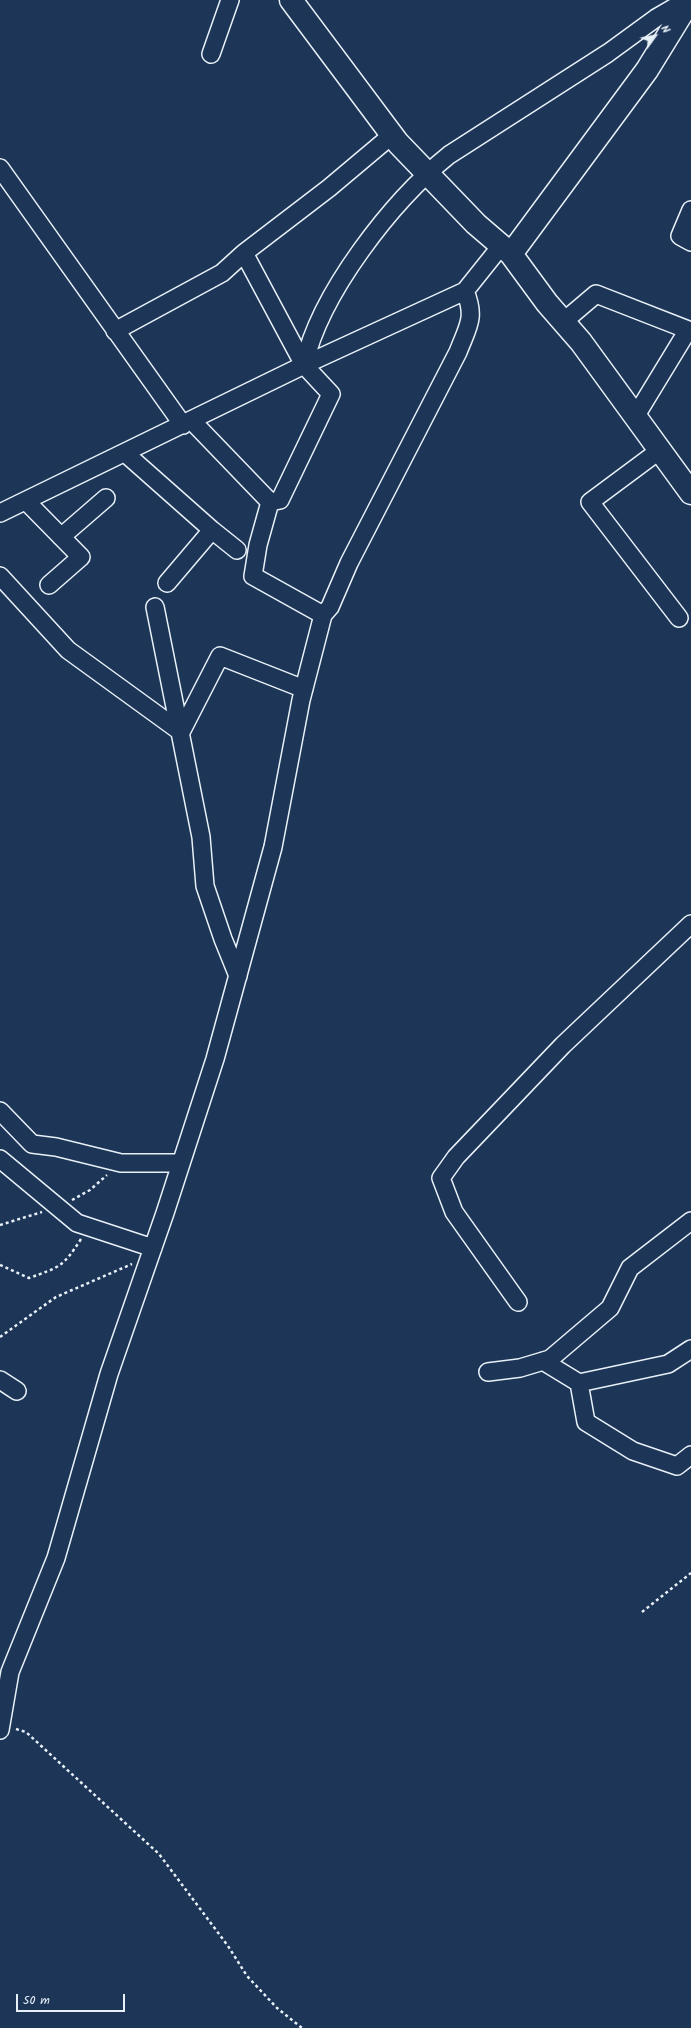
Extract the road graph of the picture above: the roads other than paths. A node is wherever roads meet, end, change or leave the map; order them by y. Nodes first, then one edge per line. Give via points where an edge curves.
1 (230, 0) edge
2 (291, 0) edge
3 (689, 0) edge
4 (211, 54) dead end
5 (392, 135) junction
6 (0, 168) edge
7 (427, 174) junction
8 (691, 210) edge
9 (691, 242) edge
10 (506, 250) junction
11 (244, 253) junction
12 (465, 291) junction
13 (563, 322) junction
14 (690, 330) edge
15 (115, 331) junction
16 (304, 365) junction
17 (636, 417) junction
18 (187, 423) junction
19 (660, 450) junction
20 (125, 453) junction
21 (689, 486) edge
22 (106, 498) dead end
23 (26, 501) junction
24 (270, 502) junction
25 (0, 512) edge
26 (212, 530) junction
27 (62, 537) junction
28 (237, 550) dead end
29 (0, 576) edge
30 (167, 583) dead end
31 (49, 585) dead end
32 (155, 607) dead end
33 (323, 615) junction
34 (679, 618) dead end
35 (304, 690) junction
36 (181, 732) junction
37 (691, 924) edge
38 (238, 976) junction
39 (0, 1111) edge
40 (0, 1159) edge
41 (181, 1163) junction
42 (691, 1221) edge
43 (153, 1248) junction
44 (518, 1302) dead end
45 (691, 1349) edge
46 (542, 1361) junction
47 (488, 1372) dead end
48 (0, 1380) edge
49 (579, 1384) junction
50 (17, 1391) dead end
51 (691, 1455) edge
52 (1, 1727) edge

1 - 4 street
2 - 5 main road
3 - 7 street via 656,18 608,53 462,147
3 - 10 main road via 647,70 564,180
5 - 7 main road
5 - 11 street via 329,188
6 - 15 street
7 - 10 main road via 476,224
7 - 16 street via 366,243 342,279 308,346
8 - 9 street via 680,236
10 - 12 street
10 - 13 main road
11 - 15 street via 222,273
11 - 16 street
12 - 16 street
12 - 33 street via 471,307 470,323 458,352 330,607
13 - 14 street via 596,294
13 - 17 main road via 581,342
14 - 17 street
15 - 18 street
16 - 18 street
16 - 24 street via 331,394 280,500
17 - 19 main road
18 - 20 street
18 - 24 street
19 - 21 main road
19 - 34 street via 590,502
20 - 23 street
20 - 26 street
22 - 27 street
23 - 25 street
23 - 27 street
24 - 33 street via 253,576
26 - 28 street
26 - 30 street
27 - 31 street via 81,557
29 - 36 street via 68,650
32 - 36 street
33 - 35 street
35 - 36 street via 220,656
35 - 38 street via 274,847
36 - 38 street via 201,837 205,886
37 - 44 street via 563,1045 456,1157 442,1178 454,1212
38 - 41 street via 215,1059
39 - 41 street via 32,1144 56,1147 121,1164
40 - 43 street via 77,1223
41 - 43 street
42 - 46 street via 630,1268 610,1308 550,1359
43 - 52 street via 109,1374 56,1558 10,1672
45 - 49 street via 668,1364
46 - 47 street via 520,1368
46 - 49 street
48 - 50 street
49 - 51 street via 586,1422 633,1451 677,1466

